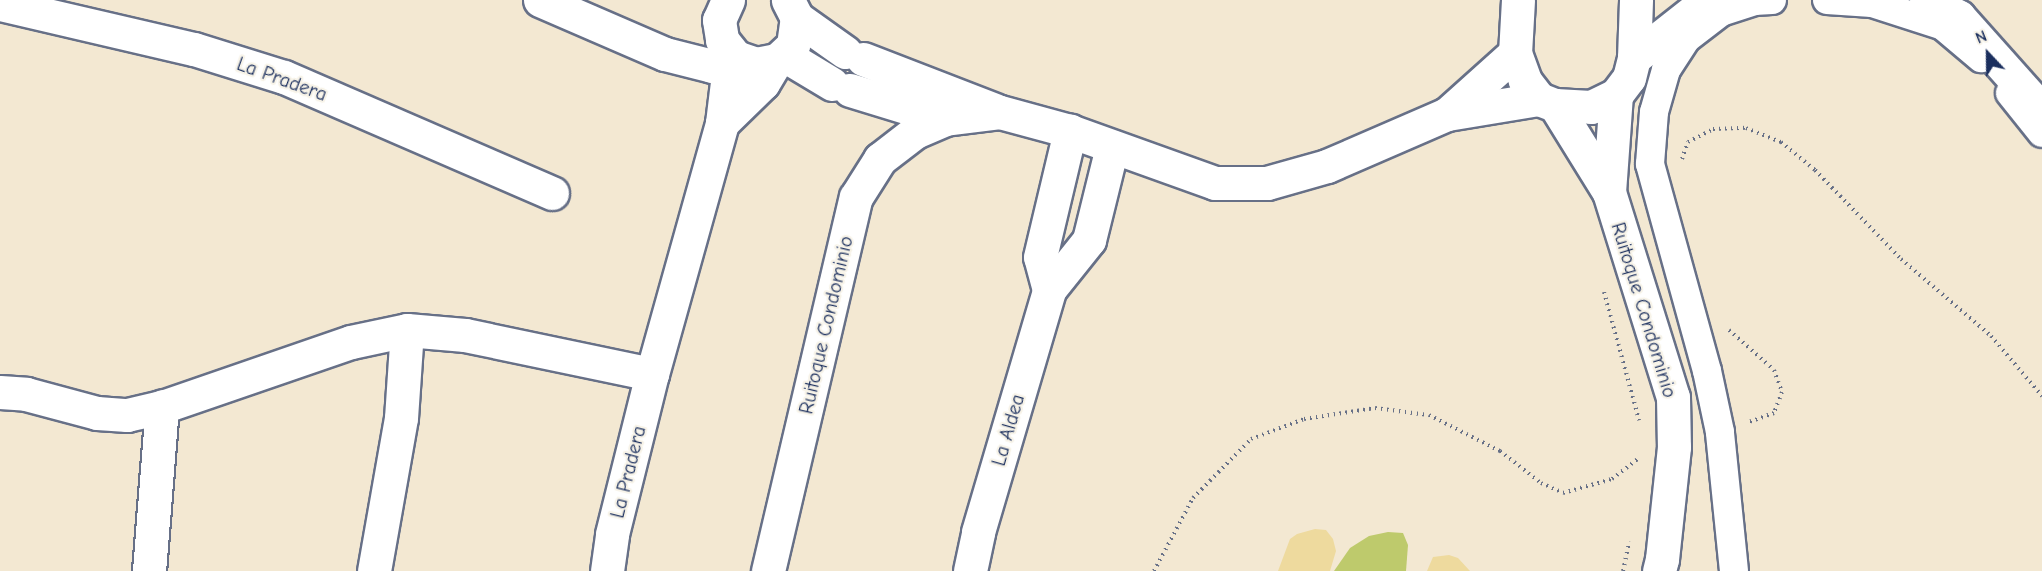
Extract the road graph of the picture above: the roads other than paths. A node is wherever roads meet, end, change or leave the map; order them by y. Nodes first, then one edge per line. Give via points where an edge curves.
1 (540, 0) edge
2 (728, 0) edge
3 (1518, 0) edge
4 (1636, 0) edge
5 (1715, 0) edge
6 (1772, 0) edge
7 (1827, 0) edge
8 (1926, 0) edge
9 (0, 4) edge
10 (793, 9) edge
11 (729, 48) junction
12 (1515, 53) junction
13 (780, 57) junction
14 (1634, 58) junction
15 (1616, 95) junction
16 (1547, 102) junction
17 (2042, 110) edge
18 (1000, 112) junction
19 (1447, 114) junction
20 (945, 119) junction
21 (722, 123) junction
22 (1070, 131) junction
23 (2042, 133) edge
24 (1112, 147) junction
25 (1609, 192) junction
26 (552, 193) dead end
27 (1049, 290) junction
28 (407, 330) junction
29 (652, 374) junction
30 (0, 392) edge
31 (162, 407) junction
32 (149, 571) edge
33 (374, 571) edge
34 (607, 571) edge
35 (768, 571) edge
36 (970, 571) edge
37 (1659, 571) edge
38 (1734, 571) edge

1 - 11 street via 665,54 712,66
2 - 11 street, La Pradera via 719,20
3 - 12 street, Ruitoque Condominio
4 - 14 street, Ruitoque Condominio
5 - 14 street via 1700,6
6 - 38 street via 1754,1 1721,12 1686,39 1666,70 1653,112 1650,164 1720,432
7 - 23 street via 1872,3 1942,26 1985,62
8 - 17 street via 1959,17
9 - 26 street, La Pradera via 184,46 284,77
10 - 13 street via 793,45
10 - 18 street, Ruitoque Condominio via 854,55
11 - 13 street via 756,64
11 - 21 street, La Pradera
12 - 16 street, Ruitoque Condominio via 1525,81
12 - 19 street, Ruitoque Condominio
13 - 20 street, Ruitoque Condominio via 841,87
13 - 21 street via 763,83
14 - 15 street, Ruitoque Condominio via 1629,78
15 - 16 street, Ruitoque Condominio via 1591,107
15 - 25 street, Ruitoque Condominio
16 - 19 street, Ruitoque Condominio
16 - 25 street, Ruitoque Condominio
18 - 20 street, Ruitoque Condominio
18 - 22 street, Ruitoque Condominio
19 - 24 street, Ruitoque Condominio via 1327,166 1267,183 1215,183
20 - 35 street, Ruitoque Condominio via 915,132 880,159 856,197
21 - 29 street, La Pradera
22 - 24 street, Ruitoque Condominio
22 - 27 street via 1040,257
24 - 27 street, La Aldea via 1089,240
25 - 37 street, Ruitoque Condominio via 1673,398 1674,447
27 - 36 street, La Aldea
28 - 29 street via 465,335
28 - 31 street via 351,342
28 - 33 street via 402,418
29 - 34 street, La Pradera via 612,534
30 - 31 street via 26,393 97,413 127,415
31 - 32 street

